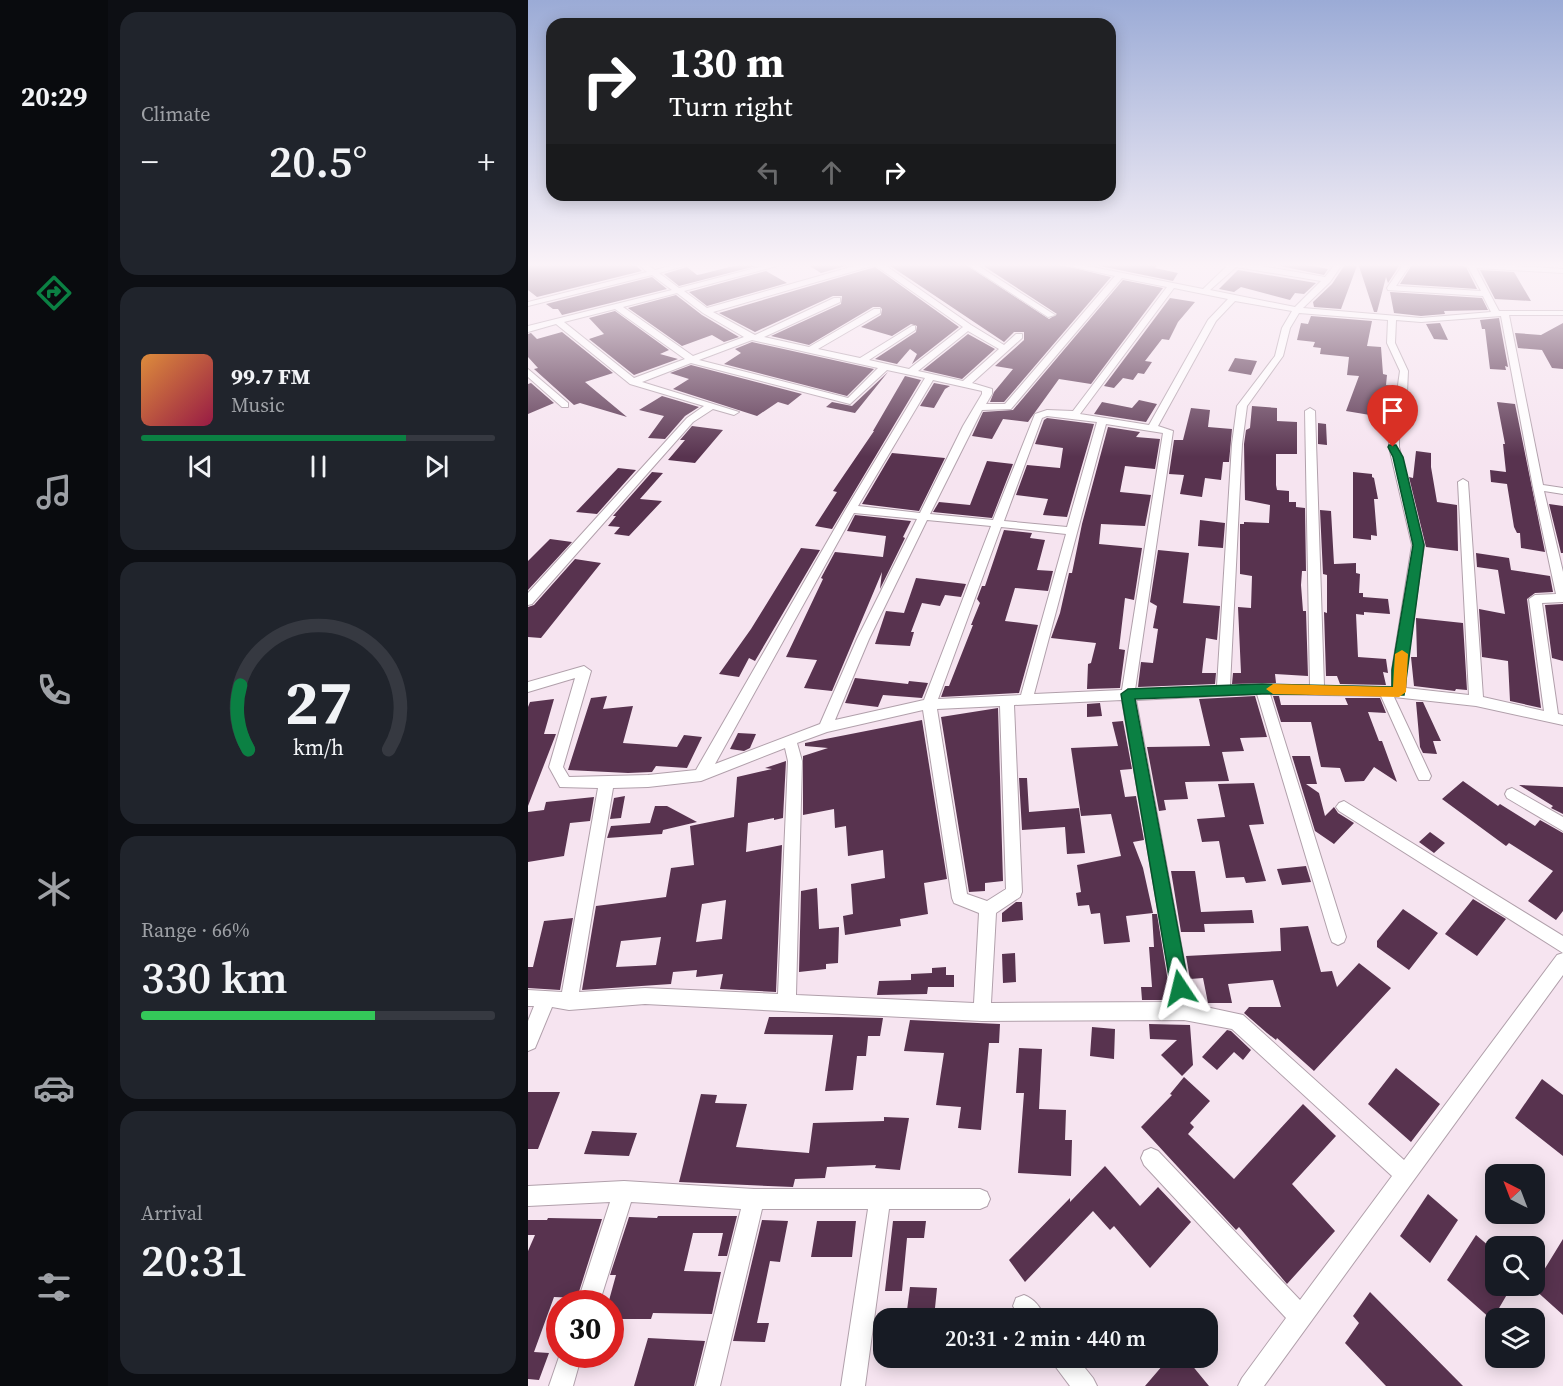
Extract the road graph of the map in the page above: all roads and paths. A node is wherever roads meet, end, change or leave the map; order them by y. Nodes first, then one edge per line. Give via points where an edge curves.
1 (565, 328) edge
2 (646, 328) edge
3 (736, 328) edge
4 (777, 328) edge
5 (848, 328) edge
6 (912, 328) dead end
7 (967, 328) edge
8 (969, 328) edge
9 (1075, 328) edge
10 (1140, 328) edge
11 (1208, 328) edge
12 (1286, 328) edge
13 (1392, 328) edge
14 (1503, 328) edge
15 (1019, 336) dead end
16 (754, 338) junction
17 (1004, 348) junction
18 (808, 351) junction
19 (694, 361) junction
20 (860, 362) junction
21 (884, 367) junction
22 (528, 372) edge
23 (910, 373) junction
24 (929, 378) junction
25 (633, 382) junction
26 (966, 383) junction
27 (565, 405) dead end
28 (712, 405) junction
29 (978, 407) junction
30 (1310, 411) dead end
31 (734, 412) dead end
32 (1072, 415) junction
33 (1102, 421) junction
34 (1152, 429) junction
35 (1462, 482) dead end
36 (1538, 487) junction
37 (1563, 491) edge
38 (851, 509) junction
39 (923, 516) junction
40 (997, 524) junction
41 (1071, 531) junction
42 (1558, 556) edge
43 (528, 601) edge
44 (528, 687) edge
45 (1262, 689) junction
46 (1224, 690) junction
47 (1317, 690) junction
48 (1393, 693) junction
49 (1128, 694) junction
50 (1007, 700) junction
51 (1026, 700) junction
52 (1476, 701) junction
53 (929, 704) junction
54 (1558, 718) edge
55 (825, 727) junction
56 (790, 742) junction
57 (701, 775) junction
58 (1424, 776) dead end
59 (607, 781) junction
60 (1512, 794) dead end
61 (1344, 807) dead end
62 (1563, 825) edge
63 (988, 909) junction
64 (1338, 937) dead end
65 (1563, 945) edge
66 (1563, 961) edge
67 (528, 998) edge
68 (547, 998) junction
69 (569, 1001) junction
70 (787, 1001) junction
71 (1184, 1011) junction
72 (982, 1012) junction
73 (528, 1042) edge
74 (1151, 1158) dead end
75 (1405, 1174) junction
76 (624, 1191) junction
77 (528, 1196) edge
78 (754, 1199) junction
79 (980, 1199) dead end
80 (880, 1200) junction
81 (592, 1290) edge
82 (1301, 1317) junction
83 (567, 1368) edge
84 (1072, 1368) edge
85 (561, 1386) edge
86 (708, 1386) edge
87 (853, 1386) edge
88 (1085, 1386) edge
89 (1250, 1386) edge

1 - 25 street
2 - 19 street
3 - 16 street
4 - 16 street
5 - 18 street
6 - 20 street
7 - 23 street
8 - 17 street
9 - 29 street via 1008,407
10 - 32 street
11 - 34 street
12 - 46 street via 1279,356 1242,406
13 - 48 street via 1392,346 1404,370 1393,447 1418,545
14 - 36 street
15 - 17 street
16 - 18 street
16 - 19 street
17 - 26 street
18 - 20 street
19 - 21 street via 850,400
19 - 25 street
20 - 21 street
21 - 23 street
22 - 27 street
23 - 24 street
24 - 26 street
24 - 38 street
25 - 28 street
26 - 29 street via 987,389
28 - 31 street
28 - 43 street via 690,420
29 - 39 street
30 - 47 street
32 - 33 street
32 - 40 street via 1047,412 1038,416
33 - 34 street
33 - 41 street
34 - 49 street via 1168,431
35 - 52 street
36 - 37 street
36 - 42 street
38 - 39 street
38 - 57 street
39 - 40 street
39 - 55 street
40 - 41 street
40 - 53 street
41 - 51 street
42 - 54 street via 1563,599 1534,599
44 - 59 street via 584,671 556,767 565,783
45 - 46 street
45 - 47 street
45 - 64 street
46 - 49 street
47 - 48 street
48 - 52 street
48 - 58 street
49 - 51 street
49 - 71 street
50 - 51 street
50 - 53 street
50 - 63 street via 1014,892
52 - 54 street
53 - 55 street
53 - 63 street via 960,898
55 - 56 street
56 - 57 street
56 - 70 street via 795,761
57 - 59 street
59 - 69 street
60 - 62 street
61 - 65 street
63 - 72 street
66 - 75 street
67 - 68 street
68 - 69 street
68 - 73 street
69 - 70 street via 645,996
70 - 72 street
71 - 72 street
71 - 75 street via 1237,1021
74 - 82 street
75 - 82 street
76 - 77 street
76 - 78 street
76 - 81 street
78 - 80 street
78 - 86 street
79 - 80 street
80 - 87 street
82 - 89 street
83 - 85 street
84 - 88 street

